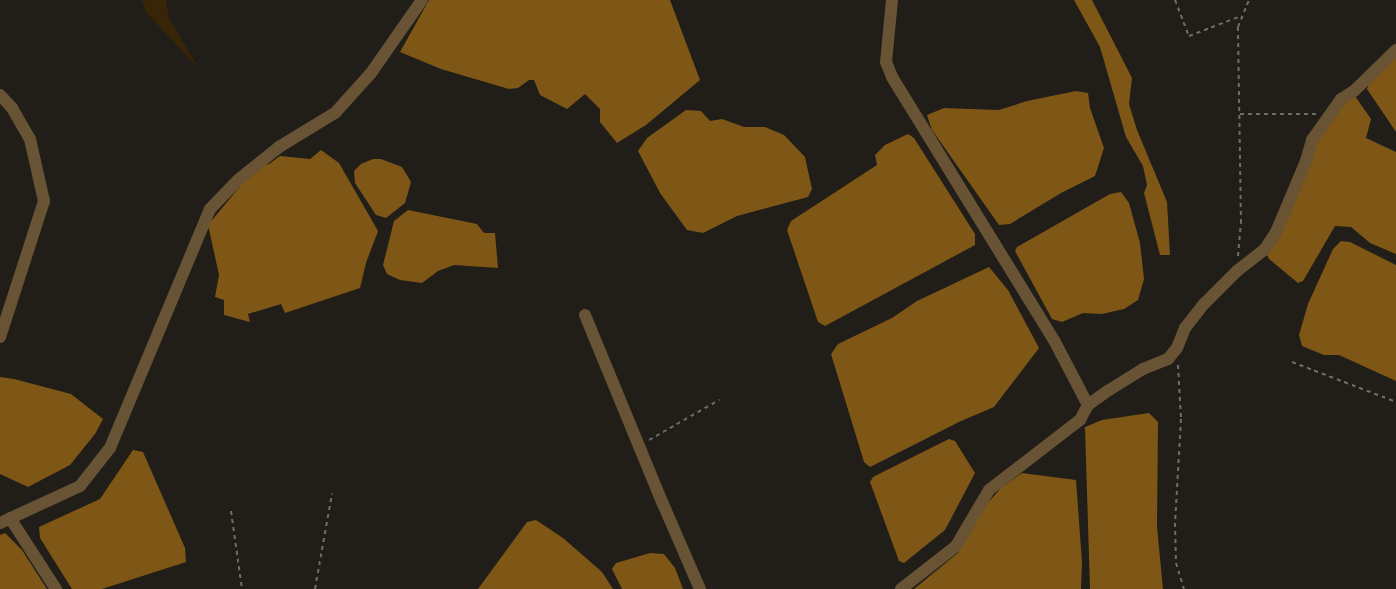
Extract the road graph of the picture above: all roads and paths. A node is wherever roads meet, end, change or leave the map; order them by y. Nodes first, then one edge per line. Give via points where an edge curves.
1 (422, 0) edge
2 (892, 0) edge
3 (1175, 0) edge
4 (1249, 0) edge
5 (1241, 16) junction
6 (1396, 50) edge
7 (0, 95) edge
8 (1240, 114) junction
9 (1330, 114) junction
10 (1237, 270) junction
11 (585, 315) dead end
12 (0, 337) edge
13 (1176, 348) junction
14 (1292, 362) dead end
15 (719, 400) dead end
16 (1396, 402) edge
17 (1088, 405) junction
18 (639, 446) junction
19 (332, 494) dead end
20 (230, 511) dead end
21 (5, 520) edge
22 (56, 589) edge
23 (242, 589) edge
24 (315, 589) edge
25 (700, 589) edge
26 (901, 589) edge
27 (1184, 589) edge

1 - 21 street via 371,73 335,113 279,147 210,208 110,448 80,486
2 - 17 street via 886,62 892,77 1055,342
3 - 5 path via 1189,36
4 - 5 path
5 - 8 path via 1238,27
6 - 9 street
7 - 12 street via 12,108 30,139 44,201
8 - 9 path
8 - 10 path via 1241,223
9 - 10 street via 1312,140 1276,232 1264,249
10 - 13 street via 1185,328
11 - 18 street
13 - 17 street via 1168,359 1143,369
13 - 27 path via 1181,419 1176,563
14 - 16 path
15 - 18 path
17 - 26 street via 1080,420 989,490 956,546
18 - 25 street
19 - 24 path
20 - 23 path
21 - 22 street

